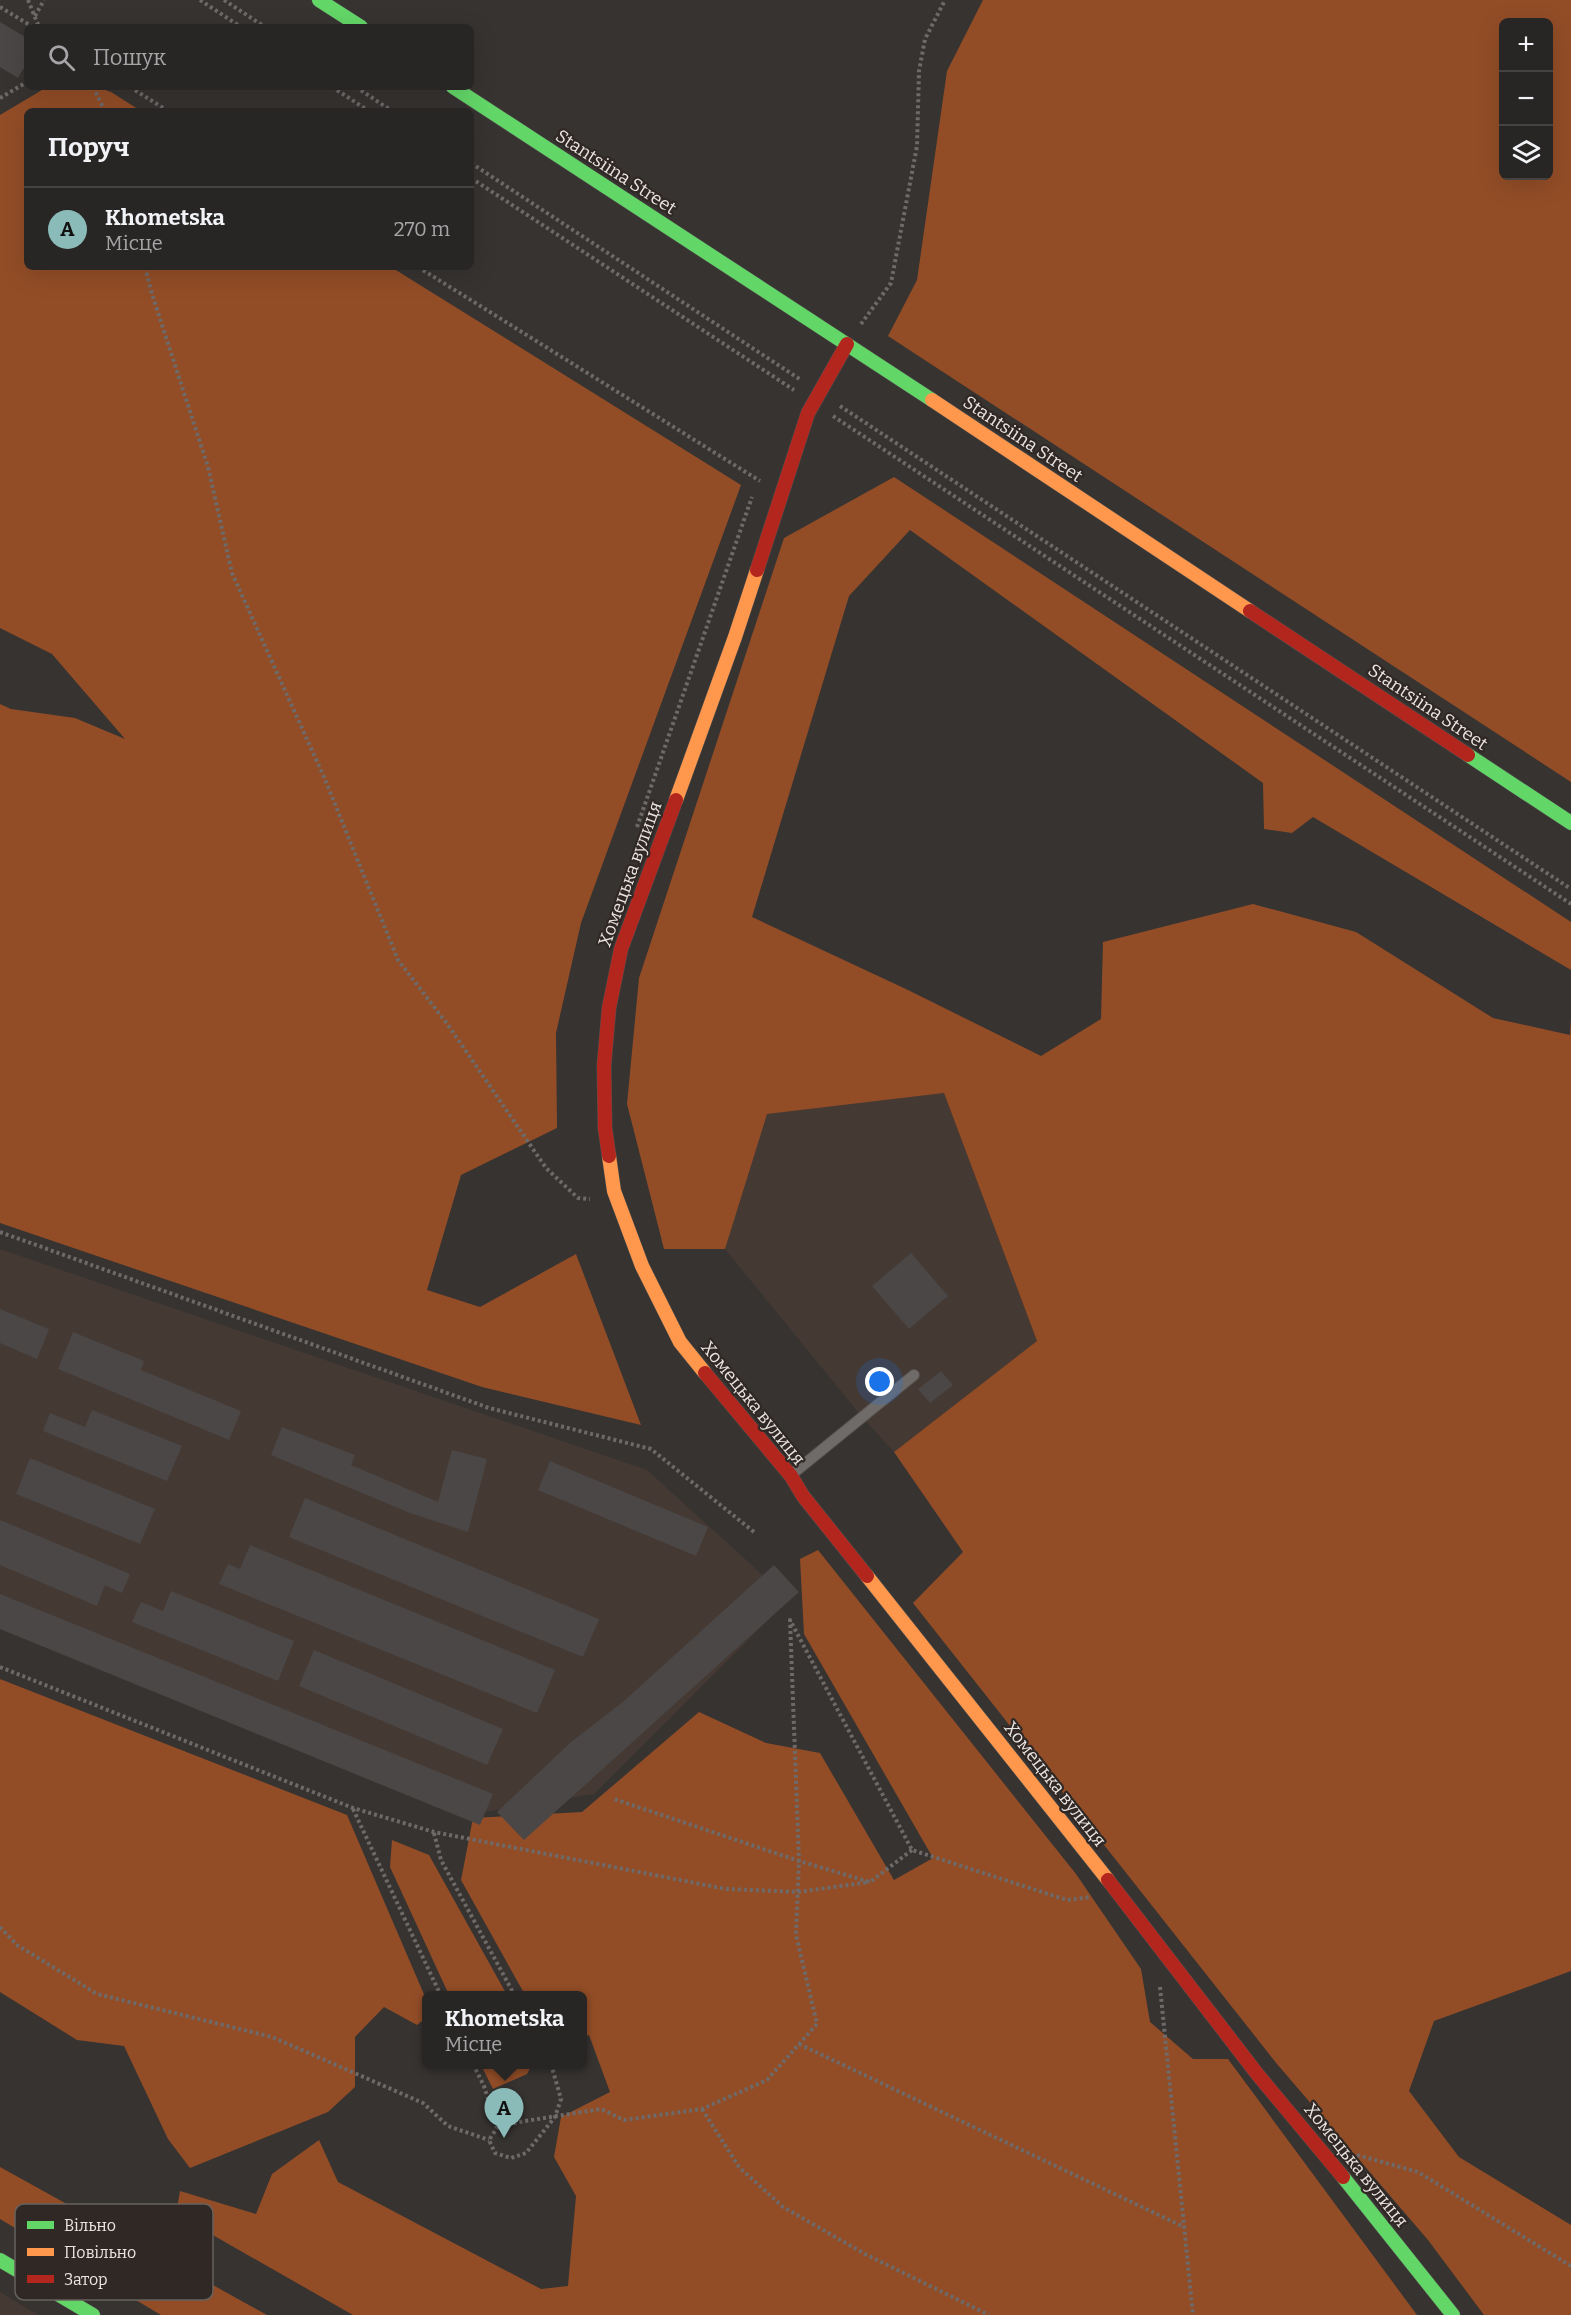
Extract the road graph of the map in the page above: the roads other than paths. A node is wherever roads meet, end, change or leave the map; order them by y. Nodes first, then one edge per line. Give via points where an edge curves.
1 (319, 0) edge
2 (356, 24) edge
3 (458, 90) edge
4 (847, 344) junction
5 (1571, 823) edge
6 (914, 1376) dead end
7 (791, 1476) junction
8 (0, 2260) edge
9 (15, 2269) edge
10 (68, 2300) edge
11 (93, 2315) edge
12 (1453, 2315) edge

1 - 2 street
3 - 4 street, Stantsiina Street
4 - 5 street, Stantsiina Street
4 - 7 street, Хомецька вулиця via 816,397 735,638 621,949 609,1008 604,1066 605,1128 614,1191 642,1266 680,1342
6 - 7 lane
7 - 12 street, Хомецька вулиця via 1258,2075
8 - 9 street
10 - 11 street

